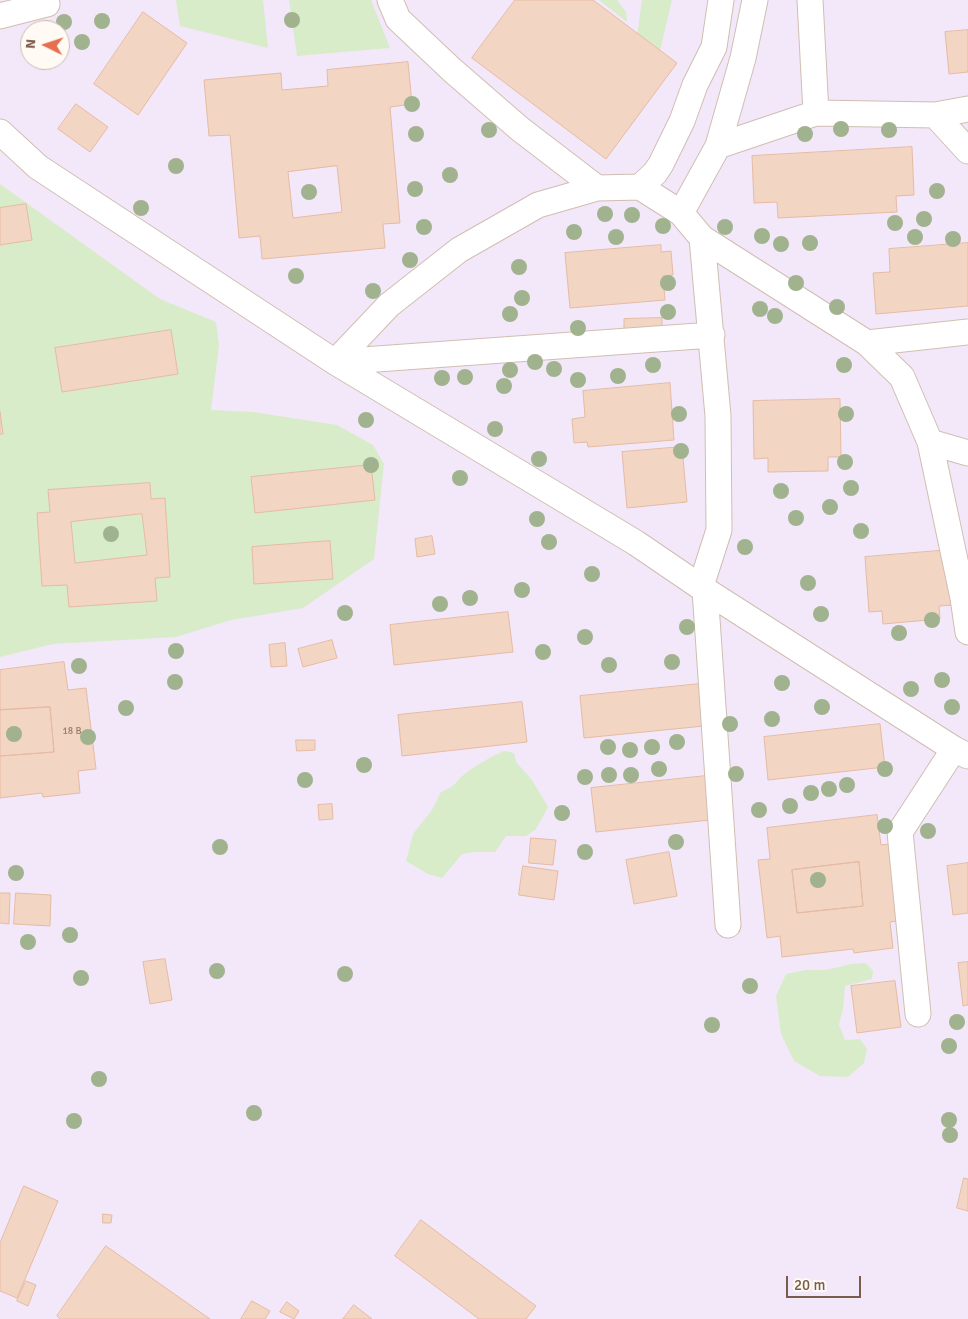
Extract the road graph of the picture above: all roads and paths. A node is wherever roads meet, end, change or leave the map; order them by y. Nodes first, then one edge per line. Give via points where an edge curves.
1 (46, 0) edge
2 (390, 0) edge
3 (721, 0) edge
4 (755, 0) edge
5 (810, 0) edge
6 (0, 16) edge
7 (968, 109) edge
8 (816, 113) junction
9 (935, 115) junction
10 (0, 132) edge
11 (718, 146) junction
12 (968, 151) edge
13 (640, 187) junction
14 (597, 188) junction
15 (682, 213) junction
16 (702, 238) junction
17 (968, 332) edge
18 (712, 335) junction
19 (867, 342) junction
20 (335, 362) junction
21 (930, 442) junction
22 (968, 452) edge
23 (703, 588) junction
24 (968, 632) edge
25 (961, 752) edge
26 (728, 925) dead end
27 (918, 1014) dead end

1 - 6 lane via 47,4
2 - 14 lane via 398,19 452,70 520,129
3 - 13 lane via 714,47 661,164
4 - 11 lane via 743,58
5 - 8 lane
7 - 9 lane
8 - 9 lane
8 - 11 lane
9 - 12 lane
10 - 20 lane via 38,167
11 - 15 lane
13 - 14 lane
13 - 15 lane
14 - 20 lane via 538,205 459,250 389,305
15 - 16 lane
16 - 18 lane
16 - 19 lane
17 - 19 lane
18 - 20 lane
18 - 23 lane via 718,416 719,530
19 - 21 lane via 902,377
20 - 23 lane via 636,543
21 - 22 lane
21 - 24 lane
23 - 25 lane
23 - 26 lane
25 - 27 lane via 900,832

